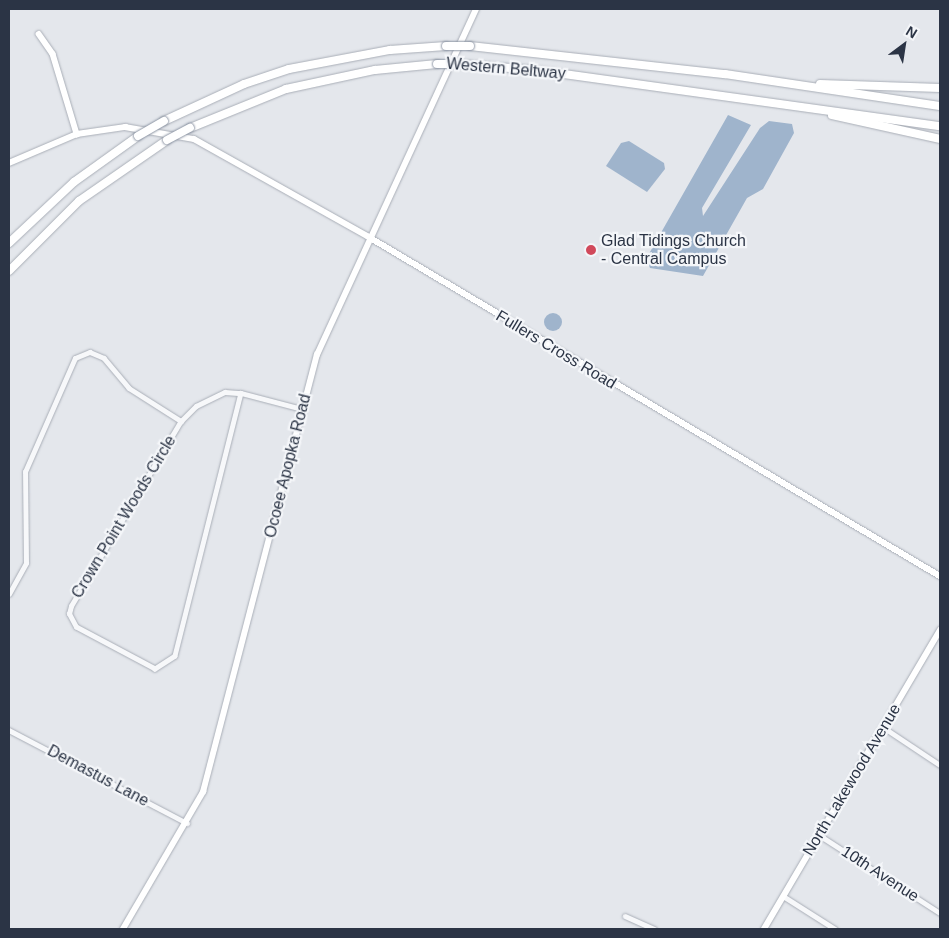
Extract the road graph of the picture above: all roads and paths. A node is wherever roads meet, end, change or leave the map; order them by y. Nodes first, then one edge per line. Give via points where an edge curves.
1 (476, 9) edge
2 (39, 34) dead end
3 (725, 74) junction
4 (940, 88) edge
5 (784, 104) junction
6 (940, 106) edge
7 (940, 126) edge
8 (77, 134) junction
9 (168, 136) junction
10 (940, 139) edge
11 (9, 163) edge
12 (369, 237) junction
13 (9, 243) edge
14 (9, 271) edge
15 (241, 393) junction
16 (302, 409) junction
17 (181, 421) junction
18 (940, 576) edge
19 (9, 594) edge
20 (940, 630) edge
21 (883, 727) junction
22 (9, 730) edge
23 (940, 765) edge
24 (187, 823) junction
25 (819, 834) junction
26 (783, 896) junction
27 (940, 913) edge
28 (625, 916) dead end
29 (123, 929) edge
30 (654, 929) edge
31 (764, 929) edge
32 (835, 929) edge

1 - 12 street, Ocoee Apopka Road
2 - 8 street via 53,54
3 - 4 highway via 837,86
3 - 6 highway, Western Beltway
3 - 13 highway, Western Beltway, bridge via 470,46 390,50 289,69 244,84 138,136 74,182
5 - 7 highway, Western Beltway
5 - 9 highway, Western Beltway, bridge via 526,68 437,64 375,70 286,89
5 - 10 highway
8 - 9 street, Fullers Cross Road via 125,127
8 - 11 street, Fullers Cross Road
9 - 12 street, Fullers Cross Road via 194,139
9 - 14 highway, Western Beltway via 79,201
12 - 16 street, Ocoee Apopka Road via 324,333
12 - 18 street, Fullers Cross Road
15 - 16 street, Crown Point Woods Circle
15 - 17 street, Crown Point Woods Circle via 210,395
15 - 17 street, Crown Point Woods Circle via 175,656 155,669 76,628 69,614
16 - 24 street, Ocoee Apopka Road via 213,762
17 - 19 street via 129,388 104,358 90,352 76,358 25,472 26,563
20 - 21 street, North Lakewood Avenue
21 - 23 street
21 - 25 street, North Lakewood Avenue
22 - 24 street, Demastus Lane
24 - 29 street, Ocoee Apopka Road
25 - 26 street, North Lakewood Avenue
25 - 27 street, 10th Avenue
26 - 31 street, North Lakewood Avenue
26 - 32 street
28 - 30 street

